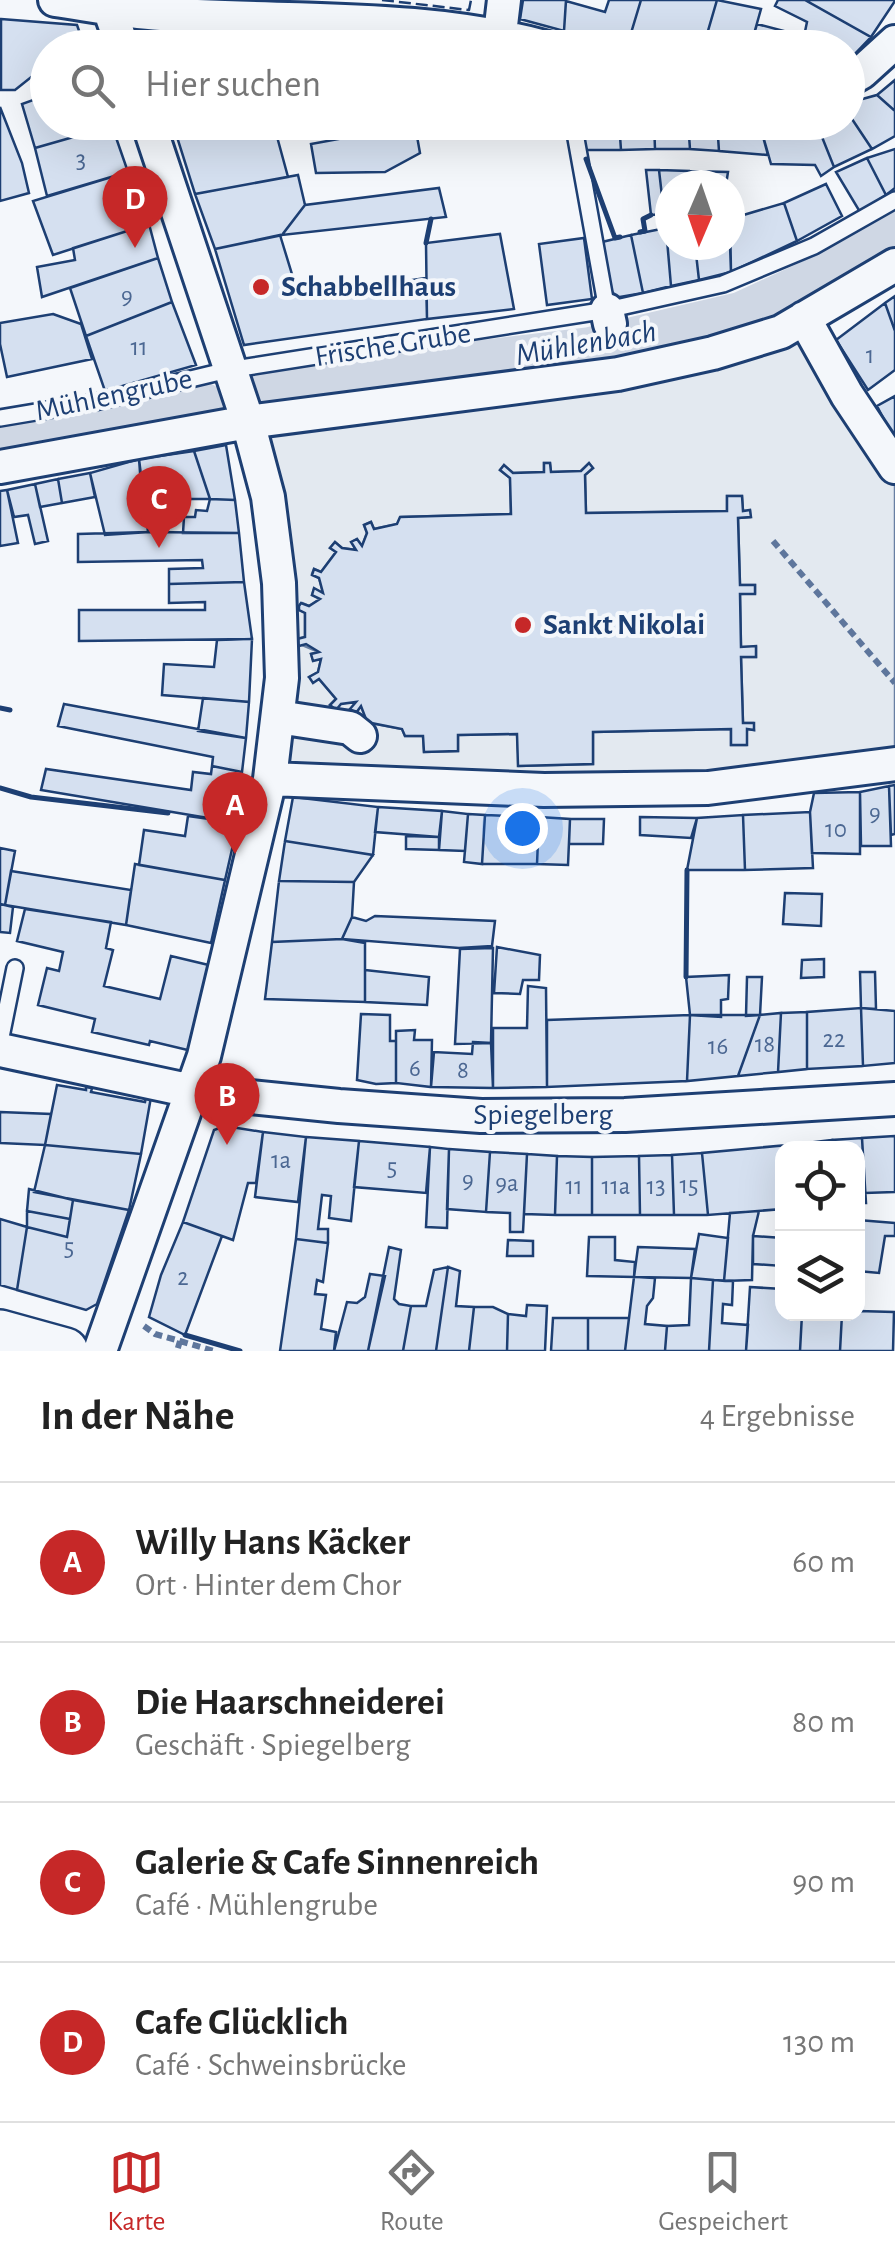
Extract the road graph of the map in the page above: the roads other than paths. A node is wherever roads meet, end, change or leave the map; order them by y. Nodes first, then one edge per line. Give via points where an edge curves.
1 (55, 0) edge
2 (504, 0) edge
3 (108, 4) edge
4 (117, 30) edge
5 (470, 30) edge
6 (500, 30) edge
7 (895, 42) edge
8 (865, 69) edge
9 (154, 140) edge
10 (577, 140) edge
11 (895, 200) edge
12 (895, 265) edge
13 (609, 317) junction
14 (804, 318) junction
15 (228, 370) junction
16 (0, 418) edge
17 (248, 422) junction
18 (0, 467) edge
19 (895, 467) edge
20 (278, 716) junction
21 (360, 736) dead end
22 (895, 764) edge
23 (270, 779) junction
24 (15, 968) dead end
25 (0, 1042) edge
26 (0, 1050) edge
27 (192, 1091) junction
28 (895, 1099) edge
29 (0, 1332) edge
30 (65, 1351) edge
31 (100, 1351) edge

1 - 3 street
2 - 6 street
3 - 4 street
3 - 5 street via 178,15
7 - 8 street
9 - 15 street
10 - 13 lane
11 - 13 lane, Frische Grube via 814,246 723,284
12 - 14 street, Frische Grube
13 - 15 lane, Frische Grube
14 - 17 street, Frische Grube via 713,354 618,374
14 - 19 street
15 - 16 lane, Mühlengrube
15 - 17 street
17 - 18 street, Mühlengrube
17 - 20 street via 268,497 279,582
20 - 21 street via 350,728
20 - 23 street
22 - 23 street via 708,788 544,790 408,774
23 - 27 street
24 - 25 lane
26 - 27 street, Spiegelberg
27 - 28 street, Spiegelberg via 481,1116
27 - 31 street
29 - 30 street

